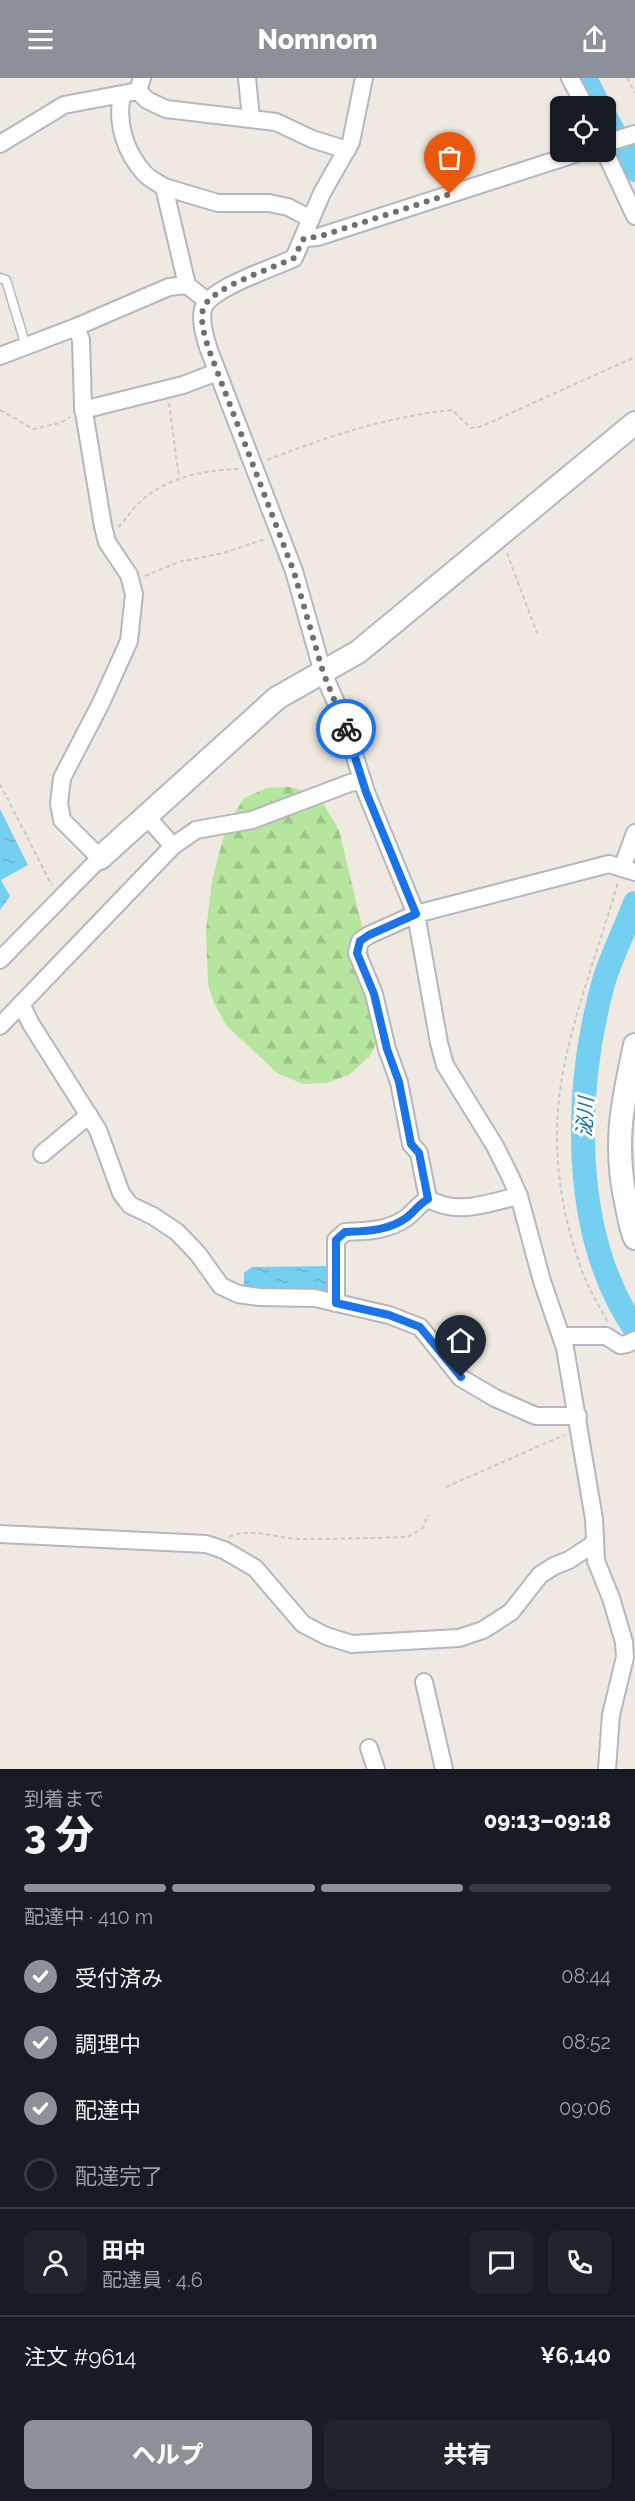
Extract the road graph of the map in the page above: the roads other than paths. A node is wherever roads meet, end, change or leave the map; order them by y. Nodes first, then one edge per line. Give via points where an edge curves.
1 (247, 78) edge
2 (364, 78) edge
3 (570, 78) edge
4 (134, 88) edge
5 (580, 96) edge
6 (251, 119) junction
7 (635, 134) edge
8 (616, 141) edge
9 (0, 144) edge
10 (347, 150) junction
11 (550, 162) edge
12 (610, 162) edge
13 (164, 187) junction
14 (635, 216) edge
15 (311, 219) junction
16 (304, 238) junction
17 (0, 278) edge
18 (187, 285) junction
19 (207, 301) junction
20 (76, 327) junction
21 (26, 346) junction
22 (0, 356) edge
23 (217, 372) junction
24 (83, 410) junction
25 (635, 423) edge
26 (323, 672) junction
27 (362, 781) junction
28 (146, 816) junction
29 (635, 833) edge
30 (173, 846) junction
31 (100, 858) junction
32 (629, 870) edge
33 (416, 914) junction
34 (0, 960) edge
35 (21, 1004) junction
36 (0, 1026) edge
37 (635, 1045) edge
38 (89, 1115) junction
39 (42, 1154) dead end
40 (519, 1196) junction
41 (428, 1199) junction
42 (635, 1238) edge
43 (336, 1303) junction
44 (561, 1336) junction
45 (627, 1343) edge
46 (578, 1424) junction
47 (0, 1534) edge
48 (595, 1543) junction
49 (423, 1682) dead end
50 (369, 1748) dead end
51 (376, 1769) edge
52 (444, 1769) edge
53 (607, 1769) edge

1 - 6 street
2 - 10 street
3 - 5 street
4 - 6 street via 166,109
4 - 9 street via 64,105
4 - 13 street via 120,105 124,141 145,175
6 - 10 street via 276,122
7 - 8 street
10 - 15 street
11 - 16 street via 318,237
12 - 14 street
13 - 15 street via 218,203 288,207
13 - 18 street
15 - 16 street
16 - 19 street via 294,258 226,288
17 - 21 lane via 6,280
18 - 19 street
18 - 20 street via 169,287
19 - 23 street via 202,311 203,330
20 - 21 street
20 - 24 street via 81,340
21 - 22 street
23 - 24 street via 183,385
23 - 26 street via 294,572
24 - 31 street via 107,542 129,575 134,594 129,641 62,778 62,820
25 - 26 street via 358,652
26 - 27 street via 342,716
26 - 28 street via 277,698
27 - 30 street via 252,820 196,830
27 - 33 street
28 - 30 street
28 - 31 street
29 - 32 street
30 - 35 street
31 - 34 street
32 - 33 street via 609,864
33 - 40 street via 445,1065 495,1146
33 - 41 street via 369,935 360,941 357,953 374,994 399,1082 411,1144 419,1153
35 - 36 street
35 - 38 street
37 - 42 street via 618,1141 623,1187
38 - 39 street
38 - 43 street via 121,1193 130,1205 177,1232 221,1286 259,1297 315,1298
40 - 41 street via 473,1208
40 - 44 street
41 - 43 street via 395,1225 345,1232 336,1240
43 - 46 street via 389,1315 420,1327 461,1377 495,1398 536,1416
44 - 45 street via 606,1336
44 - 46 street
46 - 48 street
47 - 48 street via 206,1544 255,1568 303,1624 352,1644 459,1638 483,1630 510,1611 540,1575
48 - 53 street via 596,1561 611,1598 625,1657 611,1715
49 - 52 street
50 - 51 street

